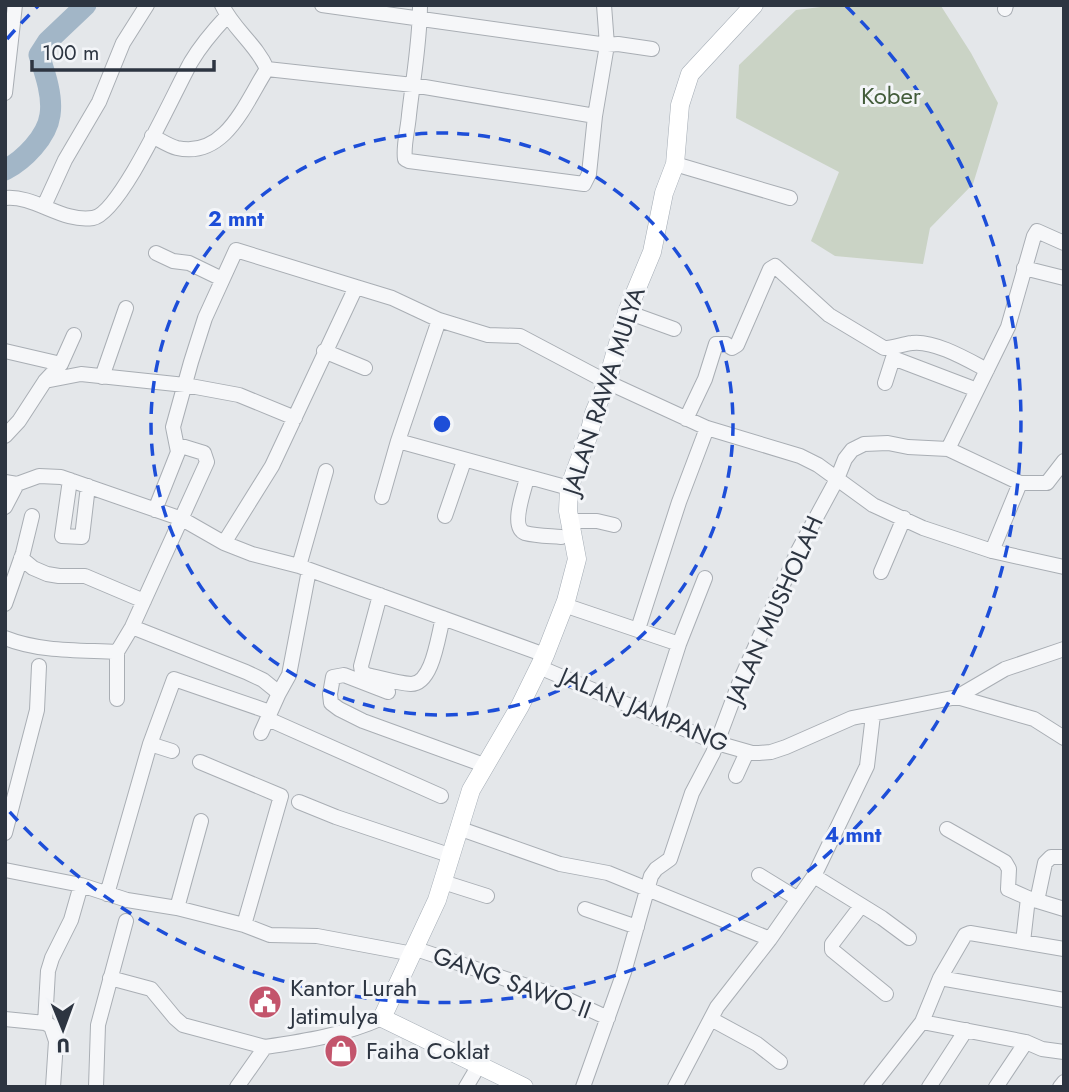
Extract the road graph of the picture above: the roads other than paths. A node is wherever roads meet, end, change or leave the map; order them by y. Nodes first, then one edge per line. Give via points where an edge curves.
1 (15, 5) edge
2 (147, 5) edge
3 (322, 5) edge
4 (604, 5) edge
5 (754, 5) edge
6 (224, 11) edge
7 (420, 13) edge
8 (607, 45) junction
9 (652, 49) dead end
10 (267, 69) junction
11 (413, 85) junction
12 (5, 93) edge
13 (595, 116) junction
14 (152, 136) junction
15 (675, 164) junction
16 (5, 198) edge
17 (790, 198) dead end
18 (44, 206) junction
19 (1064, 243) edge
20 (156, 253) dead end
21 (1024, 268) junction
22 (1064, 278) edge
23 (222, 279) junction
24 (356, 286) junction
25 (126, 308) dead end
26 (627, 312) junction
27 (439, 320) junction
28 (674, 329) dead end
29 (74, 335) dead end
30 (5, 351) edge
31 (324, 351) junction
32 (61, 364) junction
33 (365, 368) dead end
34 (988, 370) junction
35 (102, 377) junction
36 (45, 381) junction
37 (607, 382) junction
38 (885, 383) dead end
39 (185, 385) junction
40 (977, 390) junction
41 (295, 418) junction
42 (687, 419) junction
43 (706, 428) junction
44 (5, 436) edge
45 (398, 441) junction
46 (178, 445) junction
47 (948, 449) junction
48 (464, 461) junction
49 (1064, 461) edge
50 (326, 471) dead end
51 (527, 478) junction
52 (837, 479) junction
53 (70, 480) junction
54 (11, 483) edge
55 (1020, 483) junction
56 (88, 486) junction
57 (569, 488) junction
58 (382, 497) dead end
59 (5, 507) edge
60 (155, 510) junction
61 (32, 516) dead end
62 (445, 516) dead end
63 (904, 518) junction
64 (182, 519) junction
65 (569, 521) junction
66 (614, 525) dead end
67 (561, 537) dead end
68 (224, 543) junction
69 (992, 551) junction
70 (21, 558) junction
71 (1064, 567) edge
72 (304, 568) junction
73 (881, 572) dead end
74 (705, 578) dead end
75 (380, 595) junction
76 (144, 601) junction
77 (5, 604) edge
78 (564, 605) junction
79 (443, 618) junction
80 (132, 627) junction
81 (638, 629) junction
82 (5, 638) edge
83 (679, 644) junction
84 (1064, 649) edge
85 (117, 652) junction
86 (542, 661) junction
87 (39, 666) dead end
88 (388, 692) dead end
89 (279, 693) junction
90 (957, 697) junction
91 (117, 699) dead end
92 (873, 715) junction
93 (656, 716) junction
94 (266, 721) junction
95 (1064, 738) edge
96 (717, 743) junction
97 (150, 744) junction
98 (172, 751) dead end
99 (747, 752) junction
100 (200, 762) dead end
101 (484, 765) junction
102 (736, 776) dead end
103 (10, 794) edge
104 (441, 796) dead end
105 (299, 802) dead end
106 (201, 821) dead end
107 (458, 828) junction
108 (947, 829) dead end
109 (5, 833) edge
110 (452, 856) junction
111 (1064, 857) edge
112 (5, 871) edge
113 (759, 875) dead end
114 (814, 876) junction
115 (443, 882) junction
116 (81, 885) junction
117 (649, 891) junction
118 (107, 894) junction
119 (487, 896) dead end
120 (798, 899) junction
121 (1032, 900) junction
122 (861, 906) junction
123 (177, 908) junction
124 (585, 908) dead end
125 (1064, 909) edge
126 (126, 921) dead end
127 (244, 926) junction
128 (637, 928) junction
129 (909, 938) dead end
130 (770, 939) junction
131 (1023, 942) junction
132 (1064, 949) edge
133 (415, 951) junction
134 (110, 978) junction
135 (940, 978) junction
136 (886, 994) dead end
137 (1064, 1000) edge
138 (382, 1018) junction
139 (608, 1018) junction
140 (5, 1019) edge
141 (711, 1019) junction
142 (922, 1022) junction
143 (45, 1023) junction
144 (966, 1030) junction
145 (1026, 1042) junction
146 (265, 1047) junction
147 (1042, 1049) junction
148 (1064, 1052) edge
149 (780, 1062) dead end
150 (479, 1065) junction
151 (1064, 1065) edge
152 (1064, 1082) edge
153 (53, 1087) edge
154 (96, 1087) edge
155 (237, 1087) edge
156 (466, 1087) edge
157 (524, 1087) edge
158 (583, 1087) edge
159 (675, 1087) edge
160 (871, 1087) edge
161 (929, 1087) edge
162 (996, 1087) edge
163 (1060, 1087) edge

1 - 12 street
2 - 18 street via 123,43 99,102
3 - 7 street
4 - 8 street
5 - 15 main road, JALAN RAWA MULYA via 690,74 680,105
6 - 10 street
6 - 14 street
7 - 8 street
7 - 11 street
8 - 9 street
8 - 13 street
10 - 11 street
10 - 14 street via 235,125 222,138 189,149
11 - 13 street
11 - 13 street via 404,154 409,161 584,184
14 - 18 street via 101,216 60,213
15 - 17 street
15 - 26 main road, JALAN RAWA MULYA via 652,252
16 - 18 street
19 - 21 street via 1037,231
20 - 23 street
21 - 22 street
21 - 34 street via 1008,327
23 - 24 street via 236,250
23 - 39 street
24 - 27 street
24 - 31 street
25 - 35 street
26 - 28 street
26 - 37 main road, JALAN RAWA MULYA
27 - 37 street via 488,335 520,337
27 - 45 street
29 - 32 street
30 - 32 street
31 - 33 street
31 - 41 street
32 - 36 street
34 - 40 street
34 - 42 street via 930,345 884,348 829,315 775,266 737,345 716,344
35 - 36 street via 81,374
35 - 39 street
36 - 44 street
37 - 42 street
37 - 57 main road, JALAN RAWA MULYA
38 - 40 street via 893,358
39 - 41 street via 239,395
39 - 46 street via 173,427
40 - 47 street
41 - 68 street via 272,466
42 - 43 street
43 - 52 street via 800,456
43 - 81 street
45 - 48 street
45 - 58 street
46 - 60 street
46 - 64 street via 204,453 207,459
47 - 52 street, JALAN MUSHOLAH via 859,445 845,459
47 - 55 street
48 - 51 street
48 - 62 street
49 - 55 street via 1047,483
50 - 72 street
51 - 57 street
51 - 67 street via 519,527 524,532
52 - 63 street via 873,505
52 - 96 street, JALAN MUSHOLAH via 798,551
53 - 54 street, JALAN JAMPANG via 39,476
53 - 56 street, JALAN JAMPANG
53 - 56 street via 62,536 82,537
54 - 59 street
55 - 69 street
56 - 60 street, JALAN JAMPANG
57 - 65 main road, JALAN RAWA MULYA
60 - 64 street, JALAN JAMPANG
61 - 70 street
63 - 69 street
63 - 73 street
64 - 68 street, JALAN JAMPANG
64 - 76 street
65 - 66 street
65 - 78 main road, JALAN RAWA MULYA via 577,559
68 - 72 street, JALAN JAMPANG
69 - 71 street
70 - 76 street via 47,574 95,579
70 - 77 street
72 - 75 street, JALAN JAMPANG
72 - 89 street via 289,675
74 - 83 street
75 - 79 street, JALAN JAMPANG
75 - 79 street via 361,666 367,675 412,684 421,681 428,673
76 - 80 street
78 - 81 street
78 - 86 main road, JALAN RAWA MULYA
79 - 86 street, JALAN JAMPANG
80 - 85 street
80 - 89 street via 246,672
81 - 83 street
82 - 85 street via 47,648
83 - 93 street
84 - 90 street, JALAN JAMPANG via 1004,669
85 - 91 street
86 - 93 street, JALAN JAMPANG
86 - 101 main road, JALAN RAWA MULYA
87 - 103 street via 37,710
88 - 101 street via 344,675 333,677 331,703 363,721
89 - 94 street
90 - 92 street, JALAN JAMPANG
90 - 95 street via 1034,719
92 - 99 street, JALAN JAMPANG via 836,723 771,752
92 - 114 street via 867,766
93 - 96 street, JALAN JAMPANG
94 - 97 street via 174,679
94 - 104 street
96 - 99 street, JALAN JAMPANG
96 - 117 street, JALAN MUSHOLAH via 692,793 670,859 654,871
97 - 98 street
97 - 118 street
99 - 102 street
100 - 127 street via 281,796
101 - 107 main road, JALAN RAWA MULYA
103 - 109 street
105 - 110 street
106 - 123 street
107 - 110 main road, JALAN RAWA MULYA
107 - 117 street via 560,864 608,873
108 - 121 street via 1006,862 1008,889
110 - 115 main road, JALAN RAWA MULYA
111 - 121 street via 1051,857 1045,863
112 - 116 street, GANG SAWO II
113 - 120 street
114 - 120 street
114 - 122 street
115 - 119 street
115 - 133 main road, JALAN RAWA MULYA
116 - 118 street, GANG SAWO II
116 - 143 street via 48,971
117 - 128 street, JALAN MUSHOLAH
117 - 130 street
118 - 123 street, GANG SAWO II
120 - 130 street
121 - 125 street
121 - 131 street
122 - 129 street
122 - 136 street via 832,950
123 - 127 street, GANG SAWO II
124 - 128 street
126 - 134 street
127 - 133 street, GANG SAWO II via 270,935 317,936
128 - 139 street, JALAN MUSHOLAH
130 - 141 street
131 - 132 street
131 - 135 street via 965,935
133 - 138 main road, JALAN RAWA MULYA
133 - 139 street, GANG SAWO II via 545,991
134 - 146 street via 151,989 183,1025
134 - 154 street via 98,1025
135 - 137 street
135 - 142 street
138 - 146 street via 320,1040
138 - 150 main road
139 - 158 street, JALAN MUSHOLAH
140 - 143 street
141 - 149 street
141 - 159 street
142 - 144 street
142 - 160 street
143 - 153 street via 51,1026 56,1041
144 - 145 street
144 - 161 street
145 - 147 street
145 - 162 street
146 - 155 street
147 - 148 street
147 - 151 street
150 - 156 street
150 - 157 main road
152 - 163 street

